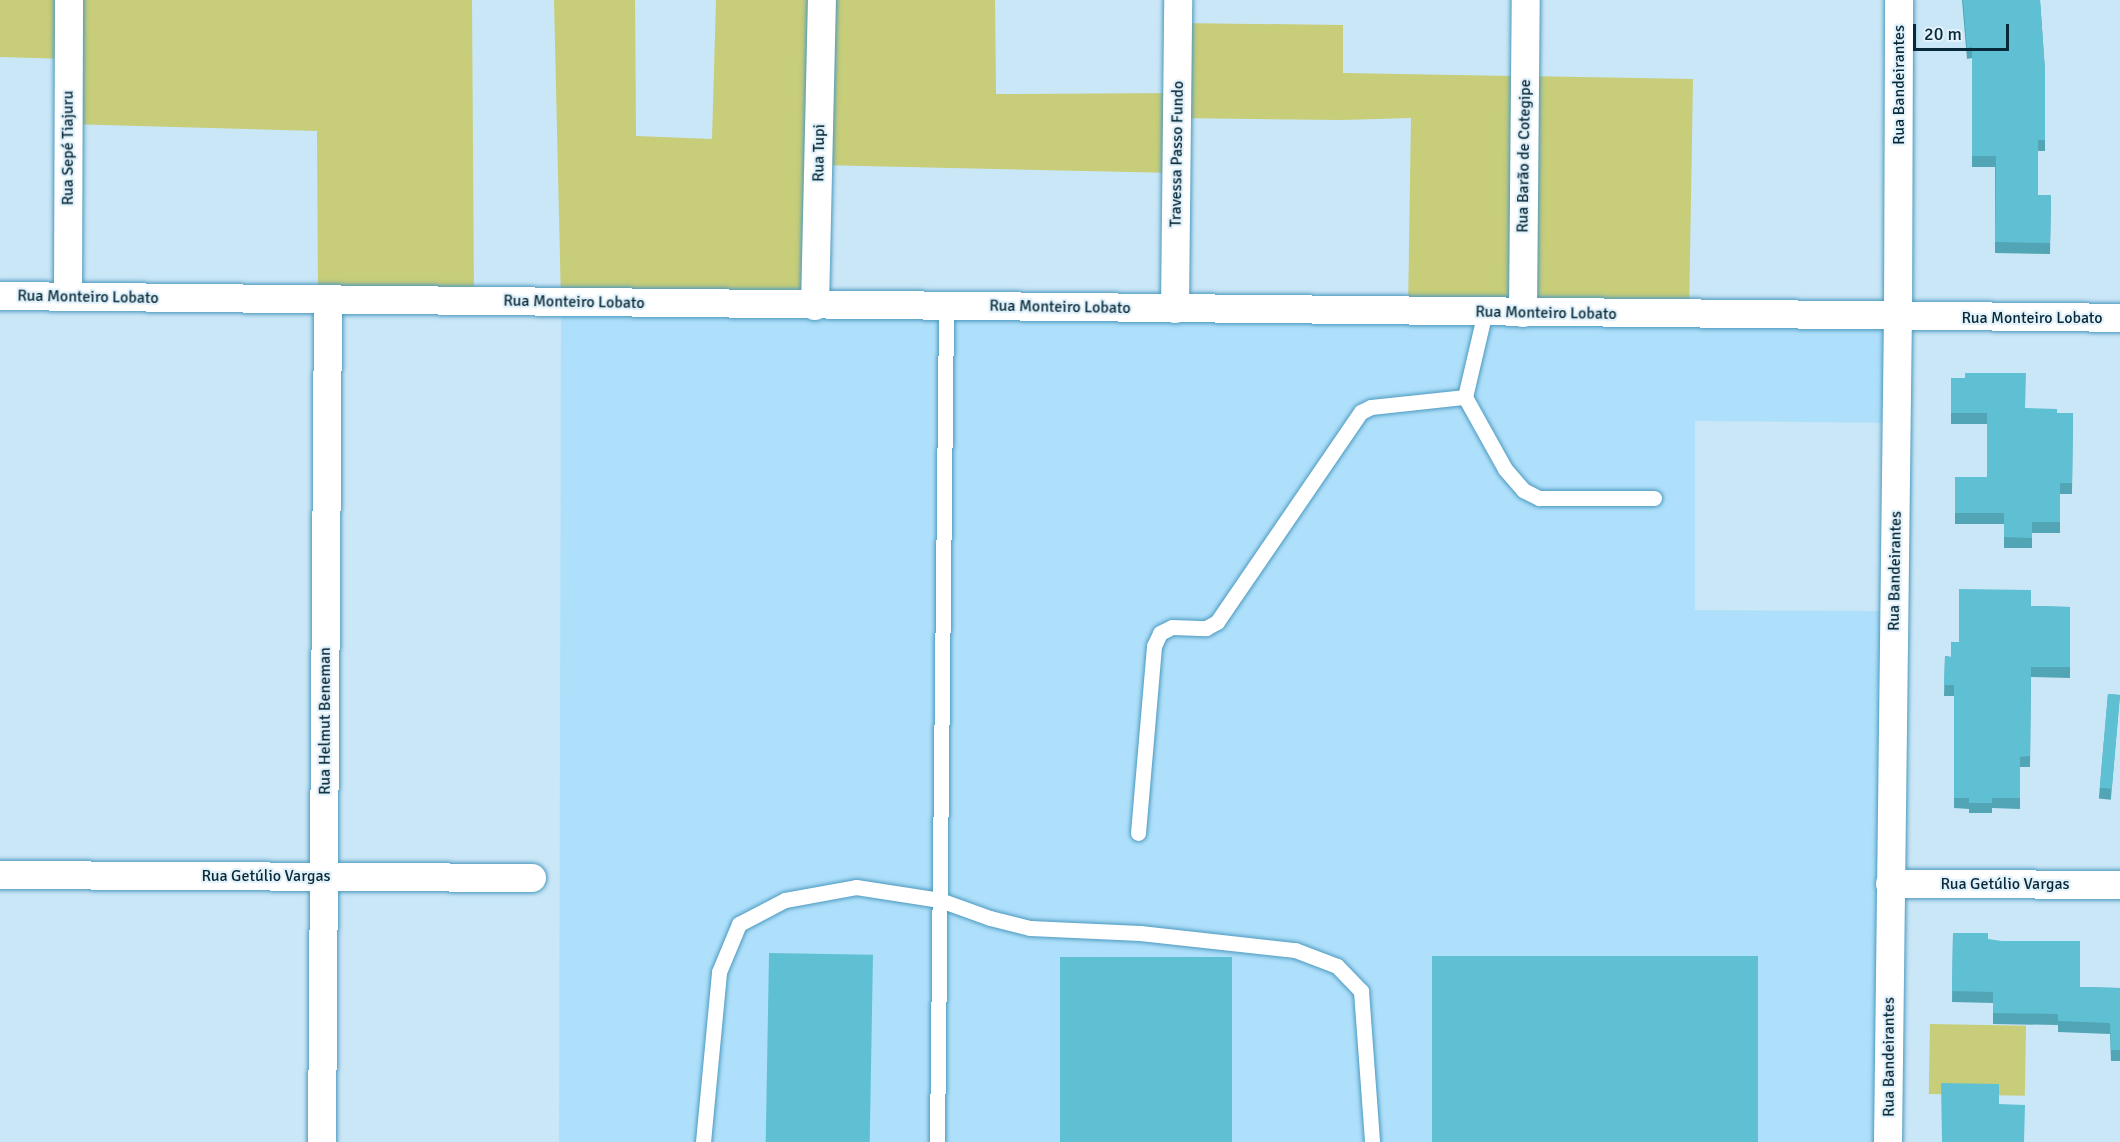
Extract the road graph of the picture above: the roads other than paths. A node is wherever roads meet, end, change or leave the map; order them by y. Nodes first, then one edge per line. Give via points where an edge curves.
1 (69, 0) edge
2 (822, 0) edge
3 (1178, 0) edge
4 (1526, 0) edge
5 (1899, 0) edge
6 (0, 296) edge
7 (68, 297) junction
8 (328, 300) junction
9 (815, 306) junction
10 (946, 306) junction
11 (1175, 309) junction
12 (1485, 312) junction
13 (1523, 313) junction
14 (1898, 317) junction
15 (2120, 318) edge
16 (1465, 397) junction
17 (1654, 498) dead end
18 (1138, 833) dead end
19 (0, 874) edge
20 (324, 876) junction
21 (532, 878) dead end
22 (1890, 884) junction
23 (2120, 885) edge
24 (940, 900) junction
25 (322, 1142) edge
26 (703, 1142) edge
27 (937, 1142) edge
28 (1372, 1142) edge
29 (1888, 1142) edge

1 - 7 street, Rua Sepé Tiajuru
2 - 9 street, Rua Tupi
3 - 11 street, Travessa Passo Fundo
4 - 13 street, Rua Barão de Cotegipe
5 - 14 street, Rua Bandeirantes
6 - 7 street, Rua Monteiro Lobato
7 - 8 street, Rua Monteiro Lobato
8 - 9 street, Rua Monteiro Lobato
8 - 20 street, Rua Helmut Beneman
9 - 10 street, Rua Monteiro Lobato
10 - 11 street, Rua Monteiro Lobato
10 - 24 lane
11 - 12 street, Rua Monteiro Lobato
12 - 13 street, Rua Monteiro Lobato
12 - 16 lane
13 - 14 street, Rua Monteiro Lobato
14 - 15 street, Rua Monteiro Lobato
14 - 22 street, Rua Bandeirantes
16 - 17 lane via 1505,469 1523,490 1539,498
16 - 18 lane via 1361,412 1217,622 1206,628 1172,627 1160,633 1154,646
19 - 20 street, Rua Getúlio Vargas
20 - 21 street, Rua Getúlio Vargas
20 - 25 street, Rua Helmut Beneman
22 - 23 street, Rua Getúlio Vargas
22 - 29 street, Rua Bandeirantes
24 - 26 lane via 856,887 785,900 739,924 719,972
24 - 27 lane
24 - 28 lane via 1030,928 1140,933 1294,950 1337,966 1361,991

